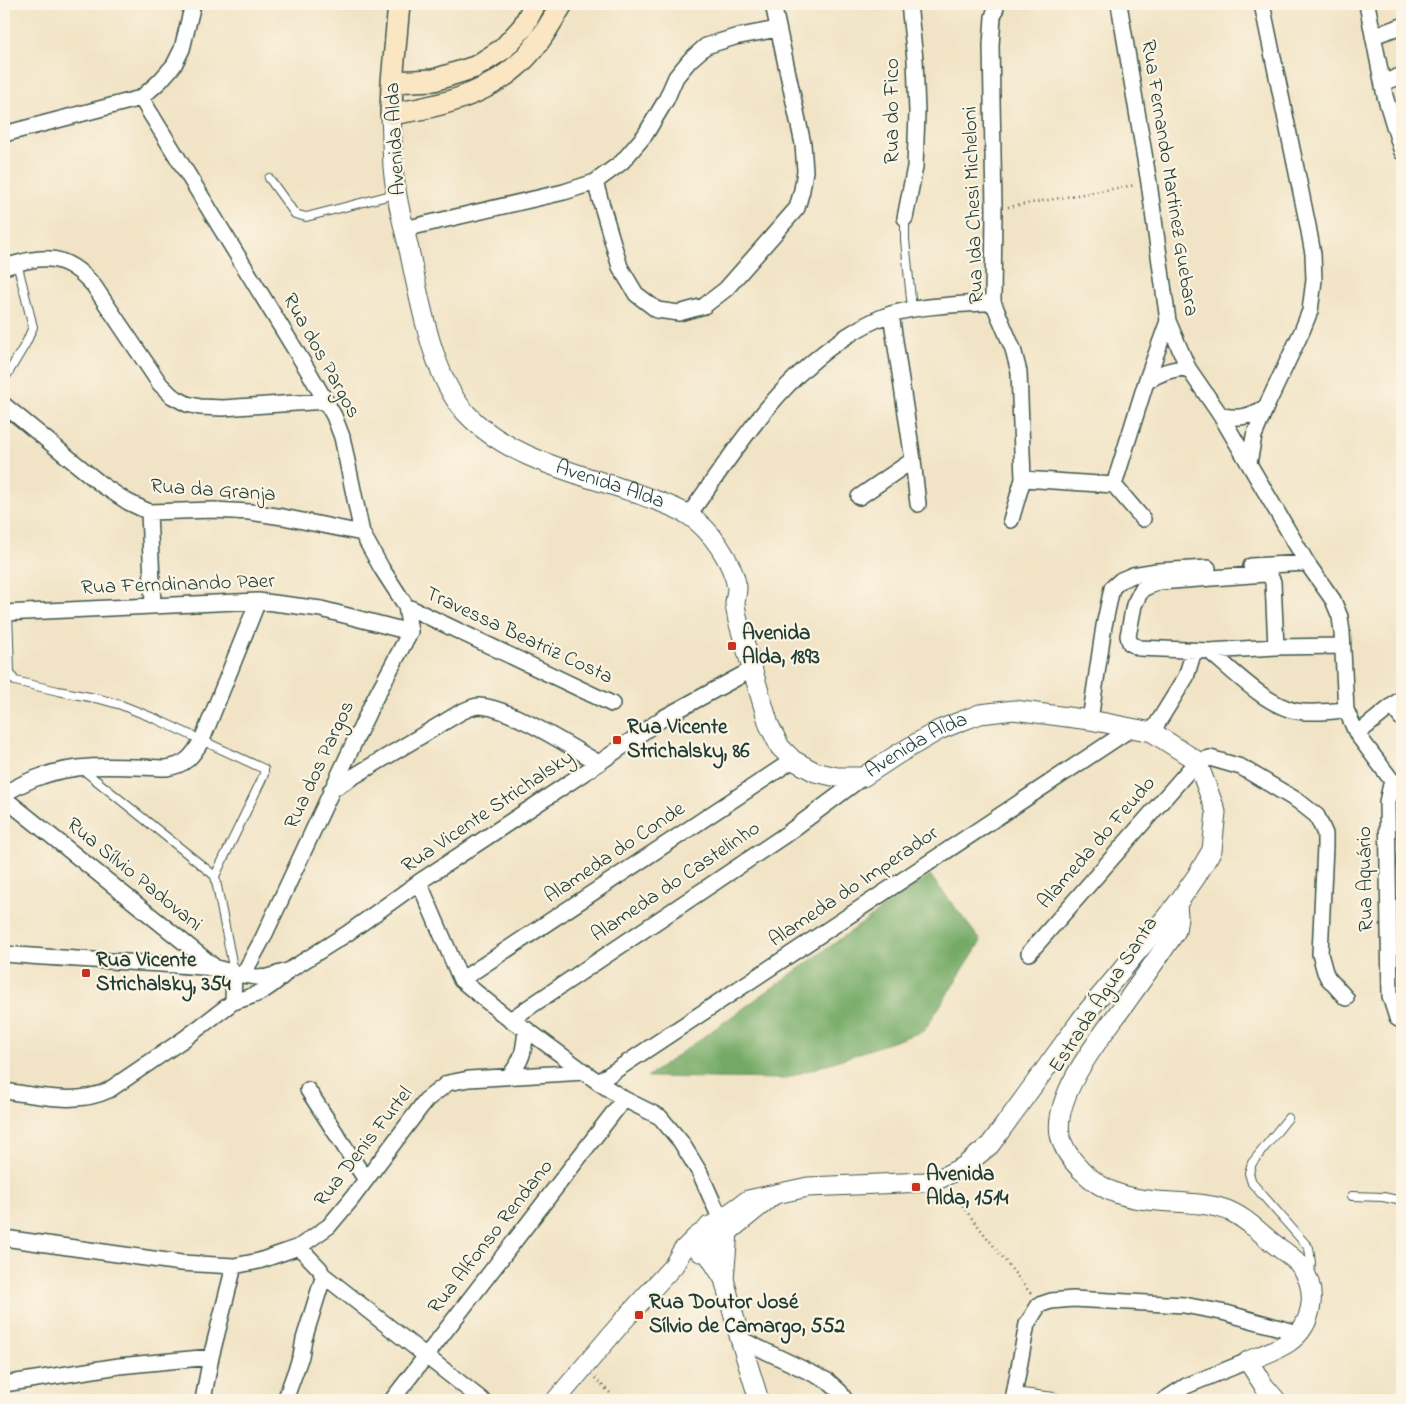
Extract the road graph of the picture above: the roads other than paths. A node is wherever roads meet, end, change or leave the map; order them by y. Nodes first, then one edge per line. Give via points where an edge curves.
1 (193, 4) edge
2 (399, 4) edge
3 (535, 4) edge
4 (562, 4) edge
5 (773, 4) edge
6 (909, 4) edge
7 (997, 4) edge
8 (1119, 4) edge
9 (1262, 4) edge
10 (1367, 4) edge
11 (1402, 26) edge
12 (778, 29) junction
13 (1373, 36) junction
14 (1402, 76) edge
15 (392, 82) junction
16 (1382, 83) junction
17 (141, 98) junction
18 (391, 114) junction
19 (4, 134) edge
20 (1402, 147) edge
21 (269, 178) dead end
22 (594, 182) junction
23 (396, 193) junction
24 (905, 218) joint
25 (404, 229) junction
26 (8, 263) edge
27 (993, 302) junction
28 (912, 309) junction
29 (891, 314) junction
30 (1168, 321) junction
31 (1188, 368) junction
32 (4, 380) edge
33 (1146, 382) junction
34 (326, 401) junction
35 (4, 405) edge
36 (1266, 407) junction
37 (1221, 416) junction
38 (913, 460) junction
39 (1249, 463) junction
40 (1023, 478) junction
41 (1114, 485) junction
42 (859, 497) dead end
43 (918, 504) dead end
44 (149, 512) junction
45 (689, 515) junction
46 (1143, 519) dead end
47 (1011, 520) dead end
48 (362, 533) junction
49 (1307, 563) junction
50 (258, 601) junction
51 (153, 605) junction
52 (406, 606) junction
53 (6, 613) edge
54 (410, 632) junction
55 (1342, 646) junction
56 (1276, 647) junction
57 (1194, 651) junction
58 (1209, 652) junction
59 (753, 669) junction
60 (1397, 702) edge
61 (612, 704) dead end
62 (1346, 710) junction
63 (1402, 719) edge
64 (1090, 720) junction
65 (1132, 728) junction
66 (1152, 732) junction
67 (1357, 734) junction
68 (202, 740) junction
69 (793, 760) junction
70 (1197, 761) junction
71 (600, 763) junction
72 (80, 767) junction
73 (863, 777) junction
74 (1392, 780) junction
75 (331, 790) junction
76 (1402, 794) edge
77 (4, 796) edge
78 (4, 813) edge
79 (25, 814) junction
80 (215, 876) junction
81 (419, 882) junction
82 (1177, 904) junction
83 (1029, 953) dead end
84 (4, 954) edge
85 (216, 968) junction
86 (288, 971) junction
87 (238, 974) junction
88 (461, 980) junction
89 (1346, 998) dead end
90 (233, 1002) junction
91 (510, 1020) junction
92 (1402, 1021) edge
93 (526, 1029) junction
94 (585, 1072) junction
95 (509, 1076) junction
96 (598, 1082) junction
97 (308, 1090) dead end
98 (4, 1091) edge
99 (624, 1099) junction
100 (1288, 1118) dead end
101 (366, 1180) junction
102 (1352, 1196) dead end
103 (1402, 1201) edge
104 (719, 1226) junction
105 (4, 1238) edge
106 (298, 1246) junction
107 (705, 1249) junction
108 (674, 1265) junction
109 (234, 1266) junction
110 (323, 1275) junction
111 (724, 1279) junction
112 (1308, 1280) junction
113 (1298, 1333) junction
114 (740, 1339) junction
115 (426, 1356) junction
116 (211, 1357) junction
117 (1248, 1361) junction
118 (4, 1384) edge
119 (1014, 1396) edge
120 (203, 1400) edge
121 (285, 1400) edge
122 (392, 1400) edge
123 (482, 1400) edge
124 (556, 1400) edge
125 (759, 1400) edge
126 (846, 1400) edge
127 (1057, 1400) edge
128 (1164, 1400) edge
129 (1276, 1400) edge

1 - 17 street via 182,49 174,65
2 - 15 main road, Avenida Alda
3 - 15 main road via 523,27 504,49 475,67 434,80
4 - 18 main road via 540,40 521,62 493,84 463,97
5 - 12 street
6 - 24 street, Rua do Fico via 917,113 915,167
7 - 27 street, Rua Ida Chesi Micheloni via 991,45
8 - 30 street, Rua Fernando Martinez Guebara
9 - 36 street via 1308,226 1314,280 1310,311
10 - 13 street
11 - 13 street
12 - 22 street via 706,46 676,76 645,135 622,162
12 - 22 street via 803,144 805,171 802,190 797,208 726,289 704,306 679,313 657,310 636,294 620,267
13 - 16 street
14 - 16 street
15 - 18 main road, Avenida Alda
16 - 20 street
17 - 19 street
17 - 34 street, Rua dos Pargos
18 - 23 street, Avenida Alda
21 - 23 lane via 295,214 306,217
22 - 25 street via 564,192
23 - 25 street, Avenida Alda
24 - 28 lane
25 - 45 street, Avenida Alda via 423,314 442,374 454,397 475,422 499,440 549,466
26 - 32 lane via 33,327
26 - 34 street via 54,259 69,263 82,272 160,384 187,404 223,408
27 - 28 street
27 - 40 street, Rua Ida Chesi Micheloni via 1019,372
28 - 29 street
29 - 38 street
29 - 45 street via 870,322 834,344 780,392
30 - 31 street, Rua Fernando Martinez Guebara
30 - 33 street
31 - 33 street via 1168,370
31 - 37 street, Rua Fernando Martinez Guebara
33 - 41 street
34 - 48 street, Rua dos Pargos via 342,437
35 - 44 street, Rua da Granja via 102,485
36 - 37 street via 1246,417
36 - 39 street via 1254,436
37 - 39 street, Rua Fernando Martinez Guebara
38 - 42 street
38 - 43 street
39 - 49 street, Rua Fernando Martinez Guebara
40 - 41 street
40 - 47 street, Rua Ida Chesi Micheloni
41 - 46 street
44 - 48 street, Rua da Granja via 250,512
44 - 51 street
45 - 59 street, Avenida Alda via 715,540 730,569 737,588 738,620
48 - 52 street, Rua dos Pargos
49 - 55 street, Rua Fernando Martinez Guebara via 1333,600 1340,618
49 - 64 street via 1157,571 1121,580 1112,588
50 - 51 street, Rua Ferndinando Paer
50 - 54 street, Rua Ferndinando Paer via 320,609
50 - 68 street
51 - 53 street, Rua Ferndinando Paer
52 - 54 street, Rua dos Pargos
52 - 61 street, Travessa Beatriz Costa
53 - 68 lane via 10,673 15,681 100,698
54 - 75 street, Rua dos Pargos
55 - 56 street
55 - 62 street, Rua Fernando Martinez Guebara
56 - 57 street via 1270,576 1159,582 1142,589 1134,605 1128,636 1130,643 1139,648
56 - 58 street
57 - 58 street
57 - 66 street via 1186,677
58 - 62 street via 1283,708 1319,712
59 - 69 street, Avenida Alda via 769,724 780,747
59 - 71 street, Rua Vicente Strichalsky via 663,718
60 - 63 street
60 - 67 street
62 - 67 street
64 - 65 street, Avenida Alda
64 - 73 street, Avenida Alda via 1014,710 980,714 940,730
65 - 66 street, Avenida Alda
65 - 96 street, Alameda do Imperador
66 - 70 street, Avenida Alda
67 - 74 street
68 - 72 street via 194,754 178,766
68 - 80 lane via 264,771
69 - 73 street, Avenida Alda via 815,772 837,778
69 - 88 street, Alameda do Conde
70 - 82 street via 1216,812 1212,850
70 - 83 street, Alameda do Feudo
70 - 89 street via 1210,758 1241,767 1317,816 1325,834 1320,954 1328,978
71 - 75 street via 514,716 476,706 460,712
71 - 81 street, Rua Vicente Strichalsky
72 - 77 street via 28,781
72 - 80 lane
73 - 91 street, Alameda do Castelinho via 785,835
74 - 76 street
74 - 92 street, Rua Aquário via 1387,802 1390,978 1393,1008
75 - 87 street, Rua dos Pargos via 263,938
77 - 79 street, Rua Sílvio Padovani
78 - 79 street
79 - 85 street, Rua Sílvio Padovani
80 - 87 lane
81 - 86 street, Rua Vicente Strichalsky
81 - 88 street
82 - 104 street via 1086,1013 990,1145 963,1167 925,1182 808,1187 748,1200
82 - 112 street, Estrada Água Santa via 1176,931 1082,1064 1060,1112 1060,1135 1072,1160 1091,1180 1116,1193 1229,1211 1302,1266
84 - 85 street
85 - 87 street, Rua Sílvio Padovani
86 - 87 street, Rua Vicente Strichalsky via 264,978
86 - 90 street via 268,989
87 - 90 street
88 - 91 street
90 - 98 street via 98,1096 60,1098
91 - 93 street
93 - 94 street
93 - 95 street via 523,1056
94 - 95 street, Rua Denis Furtel
94 - 96 street
95 - 101 street, Rua Denis Furtel via 469,1079 441,1089 426,1100
96 - 99 street
97 - 101 street
99 - 104 street via 660,1117 681,1142 700,1173
99 - 115 street, Rua Alfonso Rendano
100 - 112 lane via 1252,1163 1250,1173 1252,1183 1309,1248
101 - 106 street, Rua Denis Furtel via 329,1226
102 - 103 lane
104 - 107 street
104 - 108 street via 696,1237
104 - 111 street
105 - 109 street, Rua Denis Furtel via 180,1263
106 - 109 street, Rua Denis Furtel via 259,1261
106 - 110 street
107 - 108 street
107 - 111 street
108 - 124 street
109 - 116 street
110 - 115 street
110 - 121 street via 301,1356
111 - 114 street
112 - 113 street, Estrada Água Santa via 1312,1298 1310,1310
113 - 117 street, Estrada Água Santa via 1282,1346
113 - 119 street via 1184,1305 1073,1299 1051,1301 1039,1305 1027,1324
114 - 125 street
114 - 126 street via 828,1381
115 - 122 street, Rua Alfonso Rendano
115 - 123 street
116 - 118 street via 120,1366
116 - 120 street
117 - 128 street, Estrada Água Santa via 1186,1386
117 - 129 street
119 - 127 lane via 1047,1395

